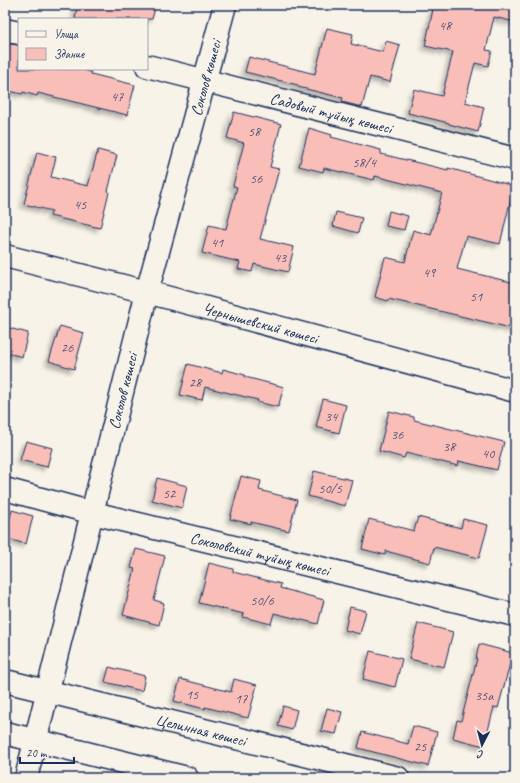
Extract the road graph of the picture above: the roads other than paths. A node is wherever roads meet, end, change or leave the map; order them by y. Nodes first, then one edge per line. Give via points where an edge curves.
1 (225, 5) edge
2 (5, 30) edge
3 (18, 33) edge
4 (148, 66) edge
5 (205, 80) junction
6 (515, 159) edge
7 (5, 256) edge
8 (147, 292) junction
9 (515, 391) edge
10 (5, 488) edge
11 (93, 512) junction
12 (515, 615) edge
13 (5, 681) edge
14 (48, 692) junction
15 (5, 733) edge
16 (36, 741) junction
17 (26, 778) edge
18 (187, 778) edge
19 (398, 778) edge

1 - 5 street, Соколов көшесі
2 - 3 street
4 - 5 street, Садовый тұйық көшесі
5 - 6 street, Садовый тұйық көшесі
5 - 8 street, Соколов көшесі
7 - 8 street, Чернышевский көшесі
8 - 9 street, Чернышевский көшесі
8 - 11 street, Соколов көшесі
10 - 11 street, Соколовский тұйық көшесі
11 - 12 street, Соколовский тұйық көшесі
11 - 14 street, Соколов көшесі
13 - 14 street, Целинная көшесі
14 - 16 street, Соколов көшесі
14 - 19 street, Целинная көшесі
15 - 16 street
16 - 17 street, Соколов көшесі
16 - 18 street

